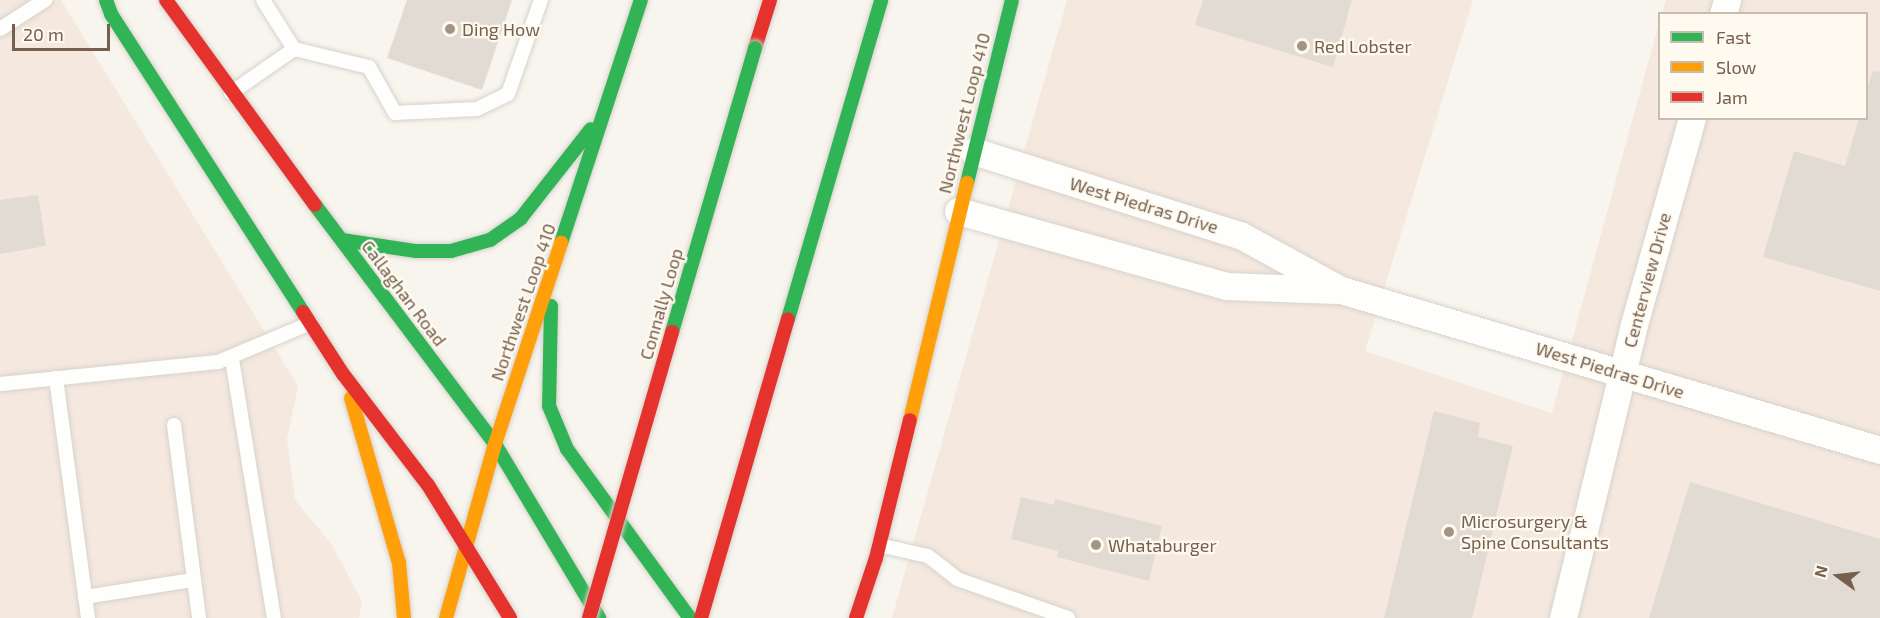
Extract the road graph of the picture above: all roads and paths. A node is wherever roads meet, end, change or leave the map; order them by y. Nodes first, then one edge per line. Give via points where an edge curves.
1 (45, 0) edge
2 (106, 0) edge
3 (191, 0) edge
4 (263, 0) edge
5 (541, 0) edge
6 (641, 0) edge
7 (770, 0) edge
8 (881, 0) edge
9 (1011, 0) edge
10 (170, 5) edge
11 (0, 30) edge
12 (294, 49) junction
13 (231, 93) junction
14 (605, 111) junction
15 (1691, 120) edge
16 (973, 152) junction
17 (958, 211) junction
18 (342, 240) junction
19 (552, 272) junction
20 (1341, 290) junction
21 (310, 323) junction
22 (232, 359) junction
23 (343, 374) junction
24 (1622, 374) junction
25 (56, 378) junction
26 (0, 384) edge
27 (174, 425) dead end
28 (495, 444) junction
29 (1880, 450) edge
30 (466, 546) junction
31 (877, 552) junction
32 (192, 580) junction
33 (85, 597) junction
34 (88, 618) edge
35 (199, 618) edge
36 (274, 618) edge
37 (404, 618) edge
38 (446, 618) edge
39 (510, 618) edge
40 (590, 618) edge
41 (599, 618) edge
42 (690, 618) edge
43 (701, 618) edge
44 (849, 618) edge
45 (856, 618) edge
46 (1068, 618) edge
47 (1563, 618) edge

1 - 11 lane
2 - 21 main road via 111,14
3 - 10 lane
4 - 12 lane
5 - 12 lane via 508,94 477,109 395,113 369,67
6 - 14 main road, Northwest Loop 410
7 - 40 main road, Connally Loop, bridge
8 - 43 main road
9 - 16 main road, Northwest Loop 410
10 - 13 main road, Callaghan Road
12 - 13 lane
13 - 18 main road, Callaghan Road
14 - 18 main road via 522,218 490,240 451,250 423,251
14 - 19 main road, Northwest Loop 410
15 - 24 street, Centerview Drive
16 - 17 main road, Northwest Loop 410
16 - 20 street, West Piedras Drive via 1240,235
17 - 20 street, West Piedras Drive via 1226,286
17 - 31 main road, Northwest Loop 410
18 - 28 main road, Callaghan Road
19 - 28 main road, Northwest Loop 410
19 - 42 main road via 549,406 567,449
20 - 24 street, West Piedras Drive
21 - 22 lane
21 - 23 main road
22 - 25 lane
22 - 36 lane
23 - 30 main road via 428,485
23 - 37 main road via 399,563
24 - 29 street, West Piedras Drive
24 - 47 street, Centerview Drive
25 - 26 lane
25 - 33 lane
27 - 32 lane
28 - 30 main road, Northwest Loop 410
28 - 41 main road, Callaghan Road
30 - 38 main road, Northwest Loop 410
30 - 39 main road
31 - 44 main road
31 - 45 main road, Northwest Loop 410
31 - 46 lane via 928,556 957,579
32 - 33 lane
32 - 35 lane
33 - 34 lane

